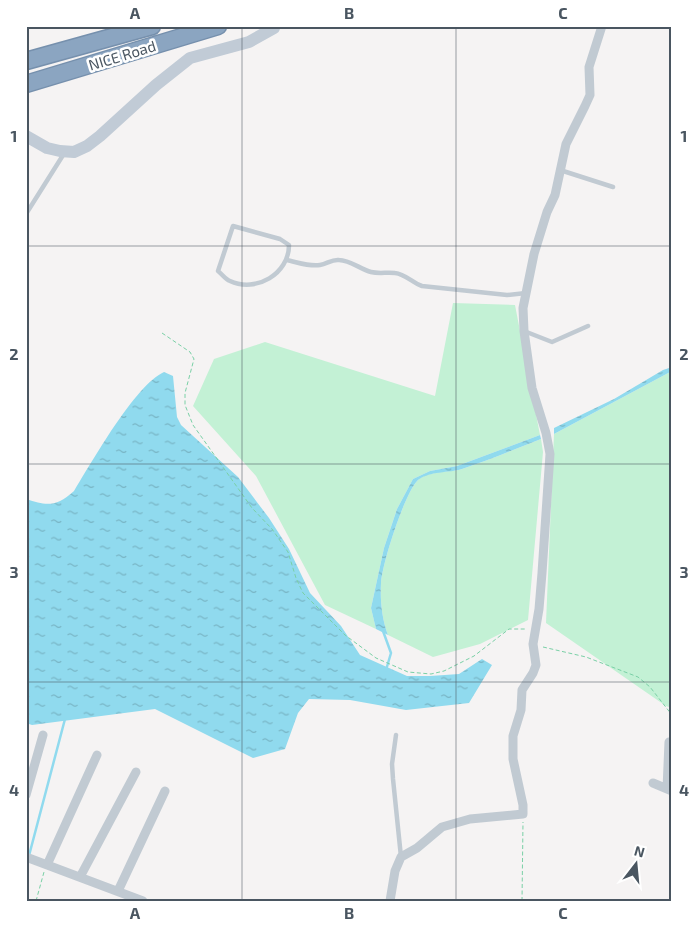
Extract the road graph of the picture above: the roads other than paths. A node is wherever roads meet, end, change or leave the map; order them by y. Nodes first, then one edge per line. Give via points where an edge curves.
1 (152, 26) edge
2 (218, 26) edge
3 (273, 26) edge
4 (602, 26) edge
5 (26, 61) edge
6 (26, 84) edge
7 (26, 136) edge
8 (65, 151) junction
9 (560, 170) junction
10 (614, 187) dead end
11 (26, 214) edge
12 (286, 260) junction
13 (526, 293) junction
14 (588, 326) dead end
15 (524, 331) junction
16 (43, 735) dead end
17 (396, 735) dead end
18 (669, 742) dead end
19 (97, 755) dead end
20 (136, 772) dead end
21 (653, 783) dead end
22 (669, 790) edge
23 (165, 791) dead end
24 (26, 794) edge
25 (401, 857) junction
26 (30, 858) edge
27 (47, 864) junction
28 (80, 877) junction
29 (118, 891) junction
30 (143, 901) edge
31 (390, 901) edge

1 - 5 highway, NICE Road
2 - 6 highway, NICE Road
3 - 8 street via 249,42 190,58 100,136 74,152
4 - 9 street via 589,67 590,95 566,144
7 - 8 street via 47,148
8 - 11 lane
9 - 10 lane
9 - 13 street via 555,195 534,254
12 - 12 lane via 289,245 280,239 233,226 218,271 229,281 256,284 273,276
12 - 13 lane via 314,266 337,259 345,260 371,272 404,275 422,286 507,296
13 - 15 street
14 - 15 lane via 552,342
15 - 25 street via 532,388 550,454 539,611 533,627 536,665 522,690 521,710 513,736 513,759 523,814 470,819 442,827
16 - 24 street
17 - 25 lane via 392,779
18 - 22 street
19 - 27 street
20 - 28 street
21 - 22 street
23 - 29 street
25 - 31 street via 394,871
26 - 27 street
27 - 28 street
28 - 29 street
29 - 30 street

